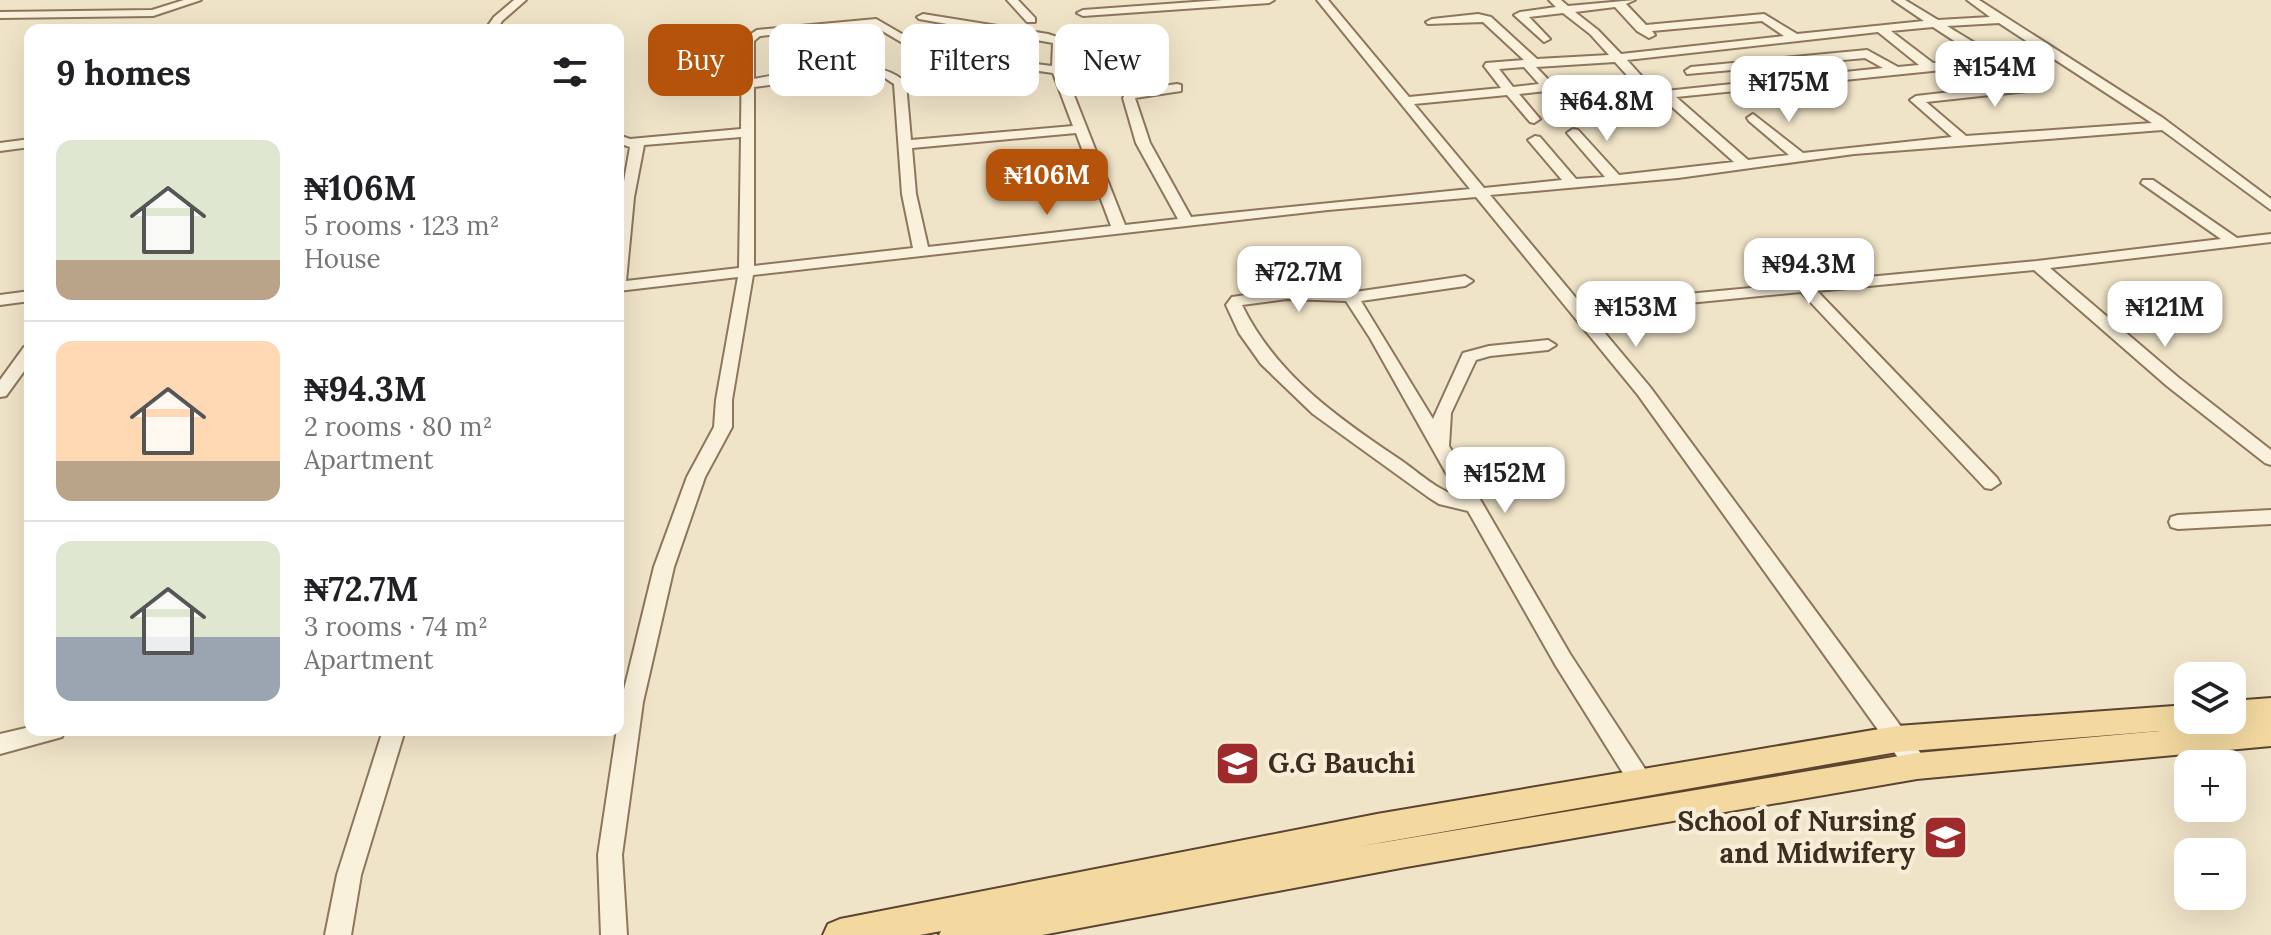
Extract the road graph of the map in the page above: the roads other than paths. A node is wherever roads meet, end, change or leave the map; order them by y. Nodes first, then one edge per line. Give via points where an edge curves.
1 (196, 0) edge
2 (521, 0) edge
3 (1012, 0) edge
4 (1269, 0) edge
5 (1322, 0) edge
6 (1898, 0) edge
7 (1972, 0) edge
8 (1250, 1) edge
9 (1631, 1) edge
10 (1596, 2) edge
11 (1750, 3) dead end
12 (1560, 4) edge
13 (1083, 13) dead end
14 (0, 15) edge
15 (923, 17) dead end
16 (1764, 17) junction
17 (1261, 18) dead end
18 (2002, 19) junction
19 (1031, 20) dead end
20 (1432, 22) dead end
21 (1934, 23) junction
22 (495, 24) edge
23 (1880, 28) junction
24 (1641, 29) junction
25 (753, 36) edge
26 (1795, 38) junction
27 (1544, 39) dead end
28 (1055, 40) edge
29 (1669, 51) junction
30 (1617, 58) junction
31 (1997, 61) junction
32 (1529, 63) junction
33 (1930, 67) junction
34 (1055, 70) edge
35 (1691, 71) junction
36 (1897, 71) junction
37 (753, 83) edge
38 (1547, 87) junction
39 (1177, 88) dead end
40 (1710, 90) junction
41 (1510, 91) junction
42 (1659, 95) junction
43 (748, 96) edge
44 (1067, 96) edge
45 (1408, 101) junction
46 (1753, 118) dead end
47 (1534, 119) dead end
48 (2162, 126) junction
49 (1078, 129) junction
50 (748, 132) junction
51 (1573, 133) dead end
52 (1535, 140) dead end
53 (1963, 140) junction
54 (626, 141) edge
55 (24, 144) edge
56 (905, 145) junction
57 (1, 147) edge
58 (1801, 158) junction
59 (1745, 165) junction
60 (1614, 178) junction
61 (1571, 182) junction
62 (2148, 183) dead end
63 (1481, 192) junction
64 (2271, 206) edge
65 (1186, 221) junction
66 (624, 227) edge
67 (1119, 228) junction
68 (2271, 238) edge
69 (2234, 242) junction
70 (921, 250) junction
71 (2037, 265) junction
72 (746, 272) junction
73 (1334, 272) dead end
74 (1465, 281) dead end
75 (624, 285) edge
76 (1805, 287) junction
77 (24, 297) edge
78 (1353, 297) junction
79 (0, 300) edge
80 (1577, 309) junction
81 (1548, 345) dead end
82 (24, 359) edge
83 (0, 392) edge
84 (1440, 446) junction
85 (2271, 459) edge
86 (1991, 483) dead end
87 (1475, 506) junction
88 (2271, 517) edge
89 (2178, 522) dead end
90 (2271, 710) edge
91 (2246, 712) edge
92 (2174, 718) edge
93 (2271, 734) edge
94 (31, 736) edge
95 (392, 736) edge
96 (1897, 739) junction
97 (0, 744) edge
98 (1917, 766) junction
99 (1641, 782) junction
100 (338, 935) edge
101 (614, 935) edge
102 (840, 935) edge
103 (956, 935) edge

1 - 14 street via 153,13
2 - 22 street
3 - 19 street
4 - 8 street
5 - 45 street
6 - 21 street
7 - 18 street
8 - 13 street
8 - 17 street
9 - 10 street
9 - 24 street
10 - 12 street
11 - 16 street
12 - 27 street via 1520,15
12 - 30 street
15 - 28 street
16 - 24 street
16 - 26 street
18 - 21 street
18 - 48 street
20 - 32 street via 1487,19
21 - 23 street
21 - 31 street
23 - 26 street
23 - 33 street
24 - 29 street
25 - 34 street via 871,22 910,43 956,57
26 - 29 street
29 - 30 street
29 - 35 street
30 - 32 street
30 - 42 street
31 - 33 street
31 - 53 street via 2027,87 1916,100
32 - 38 street
32 - 41 street via 1489,67
33 - 36 street
35 - 36 street via 1867,54
35 - 40 street
36 - 40 street
37 - 56 street via 808,73 894,74 900,83
38 - 41 street
38 - 42 street via 1568,104
39 - 65 street via 1129,98 1143,143
40 - 42 street
41 - 45 street
41 - 47 street
42 - 59 street
43 - 50 street
44 - 49 street
45 - 63 street
46 - 58 street
48 - 53 street
48 - 64 street
49 - 56 street
49 - 67 street
50 - 54 street
50 - 72 street
51 - 60 street
52 - 61 street
53 - 58 street
54 - 66 street via 637,145
55 - 57 street
56 - 70 street
58 - 59 street
59 - 60 street
60 - 61 street
61 - 63 street
62 - 69 street
63 - 65 street
63 - 80 street
65 - 67 street
67 - 70 street
68 - 69 street
69 - 71 street
70 - 72 street
71 - 76 street
71 - 85 street
72 - 75 street
72 - 101 street via 723,427 696,477 664,567 632,702 610,855
73 - 78 street
74 - 78 street
76 - 80 street
76 - 86 street
77 - 79 street
78 - 84 street
78 - 87 street via 1287,294 1237,300 1234,305 1248,338 1344,429 1434,492
80 - 96 street via 1644,391
81 - 84 street via 1469,357 1442,413
82 - 83 street
84 - 87 street
87 - 99 street
88 - 89 street
90 - 91 main road
92 - 96 main road
93 - 98 main road
94 - 97 street
95 - 100 street via 349,875
96 - 98 street
96 - 99 main road
98 - 103 main road
99 - 102 main road via 1377,828

